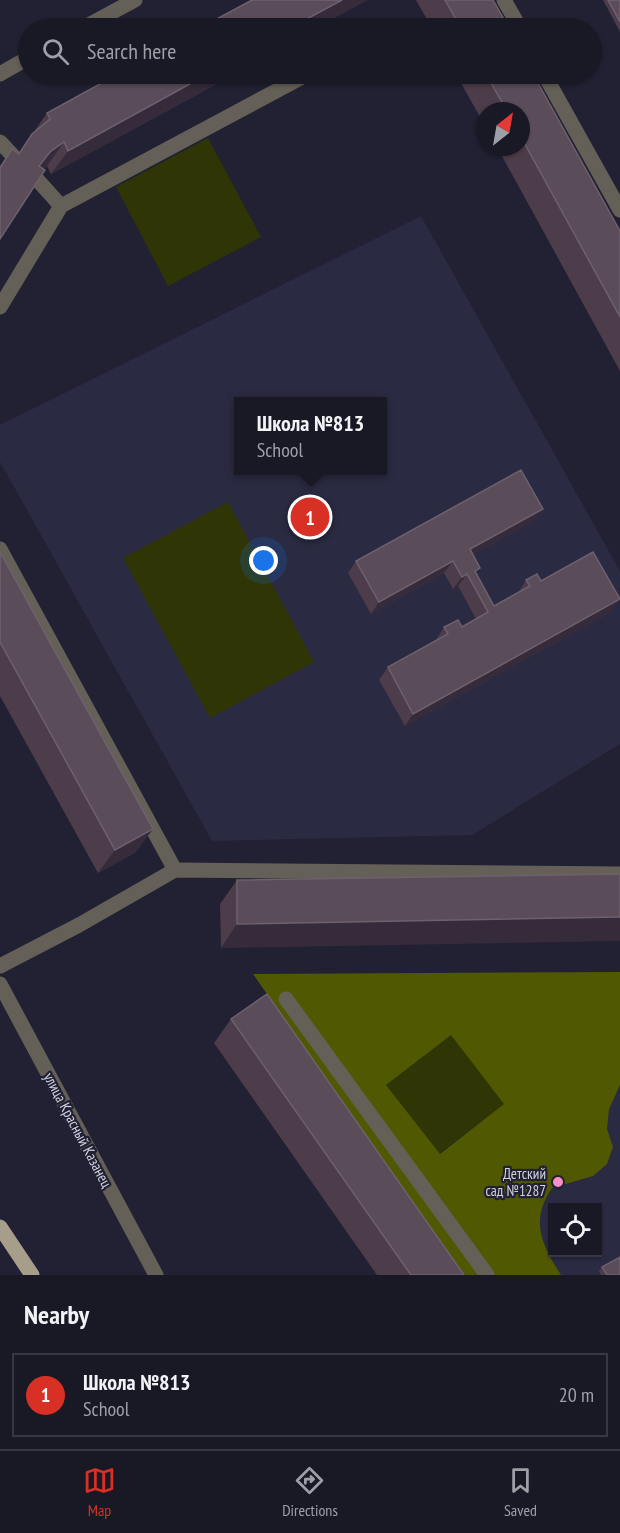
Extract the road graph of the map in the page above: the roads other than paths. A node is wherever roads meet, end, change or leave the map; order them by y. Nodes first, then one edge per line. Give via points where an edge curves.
1 (135, 0) edge
2 (504, 0) edge
3 (102, 18) edge
4 (514, 18) edge
5 (18, 64) edge
6 (0, 74) edge
7 (289, 84) edge
8 (550, 84) edge
9 (0, 142) edge
10 (15, 158) edge
11 (34, 176) edge
12 (61, 206) junction
13 (620, 210) edge
14 (0, 307) edge
15 (0, 549) edge
16 (175, 870) junction
17 (620, 874) edge
18 (0, 966) edge
19 (0, 984) edge
20 (286, 999) dead end
21 (0, 1227) edge
22 (32, 1275) edge
23 (156, 1275) edge
24 (488, 1275) edge

1 - 3 street
2 - 4 street
5 - 6 street
7 - 12 street
8 - 13 street
9 - 10 street
11 - 12 street
12 - 14 street
15 - 16 street
16 - 17 street
16 - 18 street
19 - 23 street, улица Красный Казанец
20 - 24 street
21 - 22 main road

